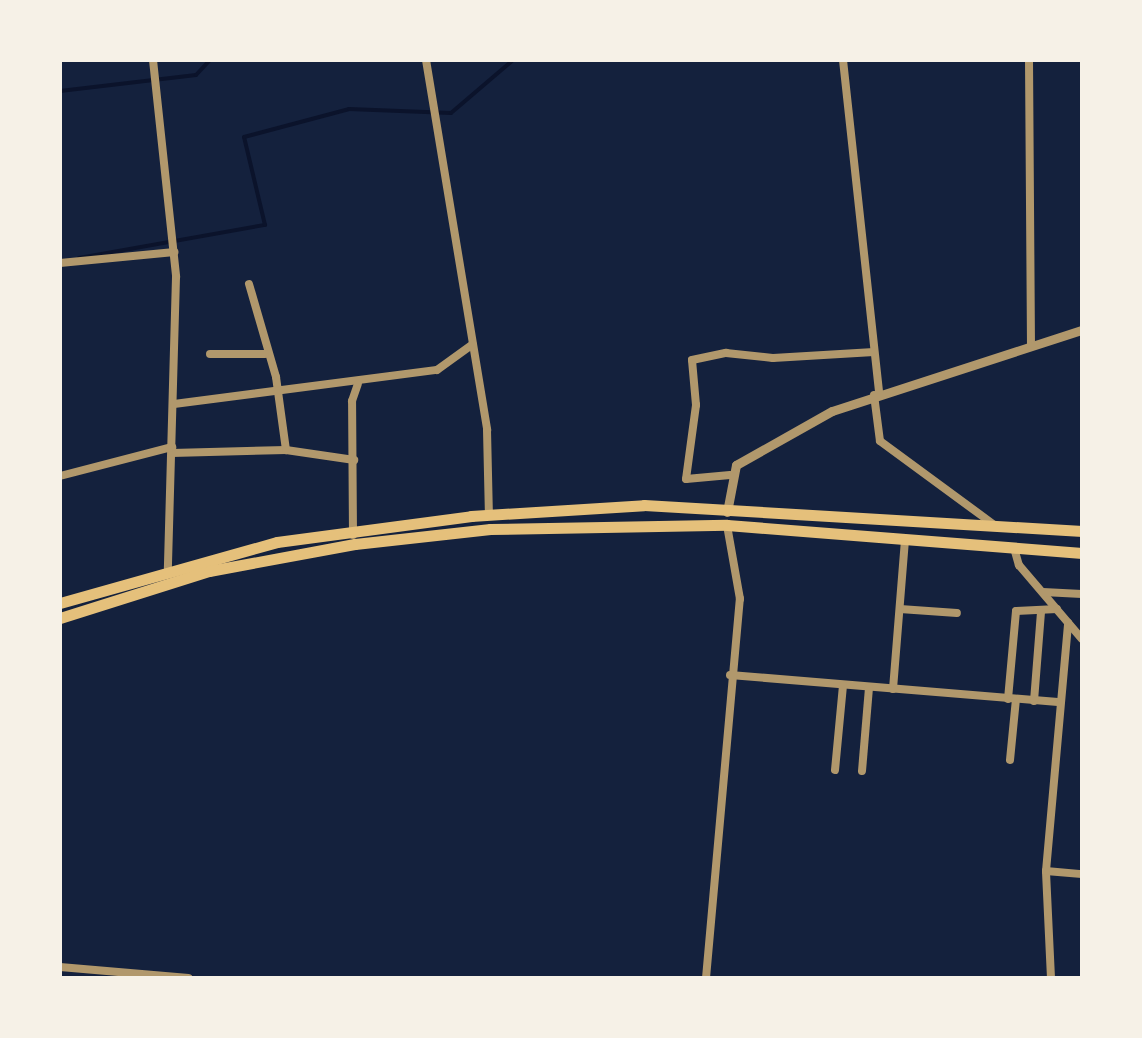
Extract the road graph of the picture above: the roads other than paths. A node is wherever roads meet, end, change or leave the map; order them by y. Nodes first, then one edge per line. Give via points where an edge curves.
1 (153, 60) edge
2 (426, 60) edge
3 (843, 60) edge
4 (1029, 60) edge
5 (174, 252) junction
6 (60, 263) edge
7 (249, 284) dead end
8 (1082, 330) edge
9 (473, 344) junction
10 (1031, 346) junction
11 (874, 352) junction
12 (210, 354) dead end
13 (266, 354) junction
14 (358, 384) junction
15 (279, 393) junction
16 (876, 394) junction
17 (174, 404) junction
18 (172, 450) junction
19 (286, 450) junction
20 (354, 460) junction
21 (730, 474) junction
22 (60, 476) edge
23 (728, 507) junction
24 (489, 515) junction
25 (993, 524) junction
26 (728, 525) junction
27 (352, 530) junction
28 (490, 530) junction
29 (1082, 531) edge
30 (906, 541) junction
31 (356, 544) junction
32 (1014, 548) junction
33 (1082, 553) edge
34 (168, 568) junction
35 (1043, 592) junction
36 (1082, 594) edge
37 (60, 603) edge
38 (900, 609) junction
39 (1057, 610) junction
40 (1042, 612) junction
41 (956, 613) dead end
42 (60, 618) edge
43 (1068, 623) junction
44 (1082, 639) edge
45 (730, 675) junction
46 (842, 685) junction
47 (869, 688) junction
48 (894, 689) junction
49 (1012, 699) junction
50 (1034, 701) junction
51 (1058, 702) junction
52 (1010, 760) dead end
53 (835, 770) dead end
54 (862, 771) dead end
55 (1046, 872) junction
56 (1082, 874) edge
57 (60, 967) edge
58 (97, 974) edge
59 (189, 978) edge
60 (706, 978) edge
61 (1051, 978) edge

1 - 5 street
2 - 9 street
3 - 11 street
4 - 10 street
5 - 6 street
5 - 17 street
7 - 13 street
8 - 10 street
9 - 14 street via 445,368
9 - 24 street via 487,430
10 - 16 street
11 - 16 street
11 - 21 street via 773,358 726,353 692,360 696,406 686,479
12 - 13 street
13 - 15 street
14 - 15 street
14 - 20 street via 352,401
15 - 17 street
15 - 19 street
16 - 21 street via 762,448
16 - 25 street via 880,441
17 - 18 street
18 - 19 street
18 - 22 street
18 - 34 street
19 - 20 street
20 - 27 street
21 - 23 street
23 - 24 highway
23 - 25 highway
23 - 26 street
24 - 27 highway
24 - 28 street
25 - 29 highway
26 - 28 highway
26 - 30 highway
26 - 45 street via 740,599
27 - 31 street
27 - 34 highway
28 - 31 highway
30 - 32 highway
30 - 38 street
31 - 42 highway via 209,572
32 - 33 highway
32 - 35 street
34 - 37 highway
35 - 36 street
35 - 39 street
38 - 41 street
38 - 48 street
39 - 40 street
39 - 43 street
40 - 49 street via 1016,610
40 - 50 street
43 - 44 street
43 - 51 street
45 - 46 street
45 - 60 street
46 - 47 street
46 - 53 street
47 - 48 street
47 - 54 street
48 - 49 street
49 - 50 street
49 - 52 street
50 - 51 street
51 - 55 street
55 - 56 street
55 - 61 street
57 - 58 street
58 - 59 street

